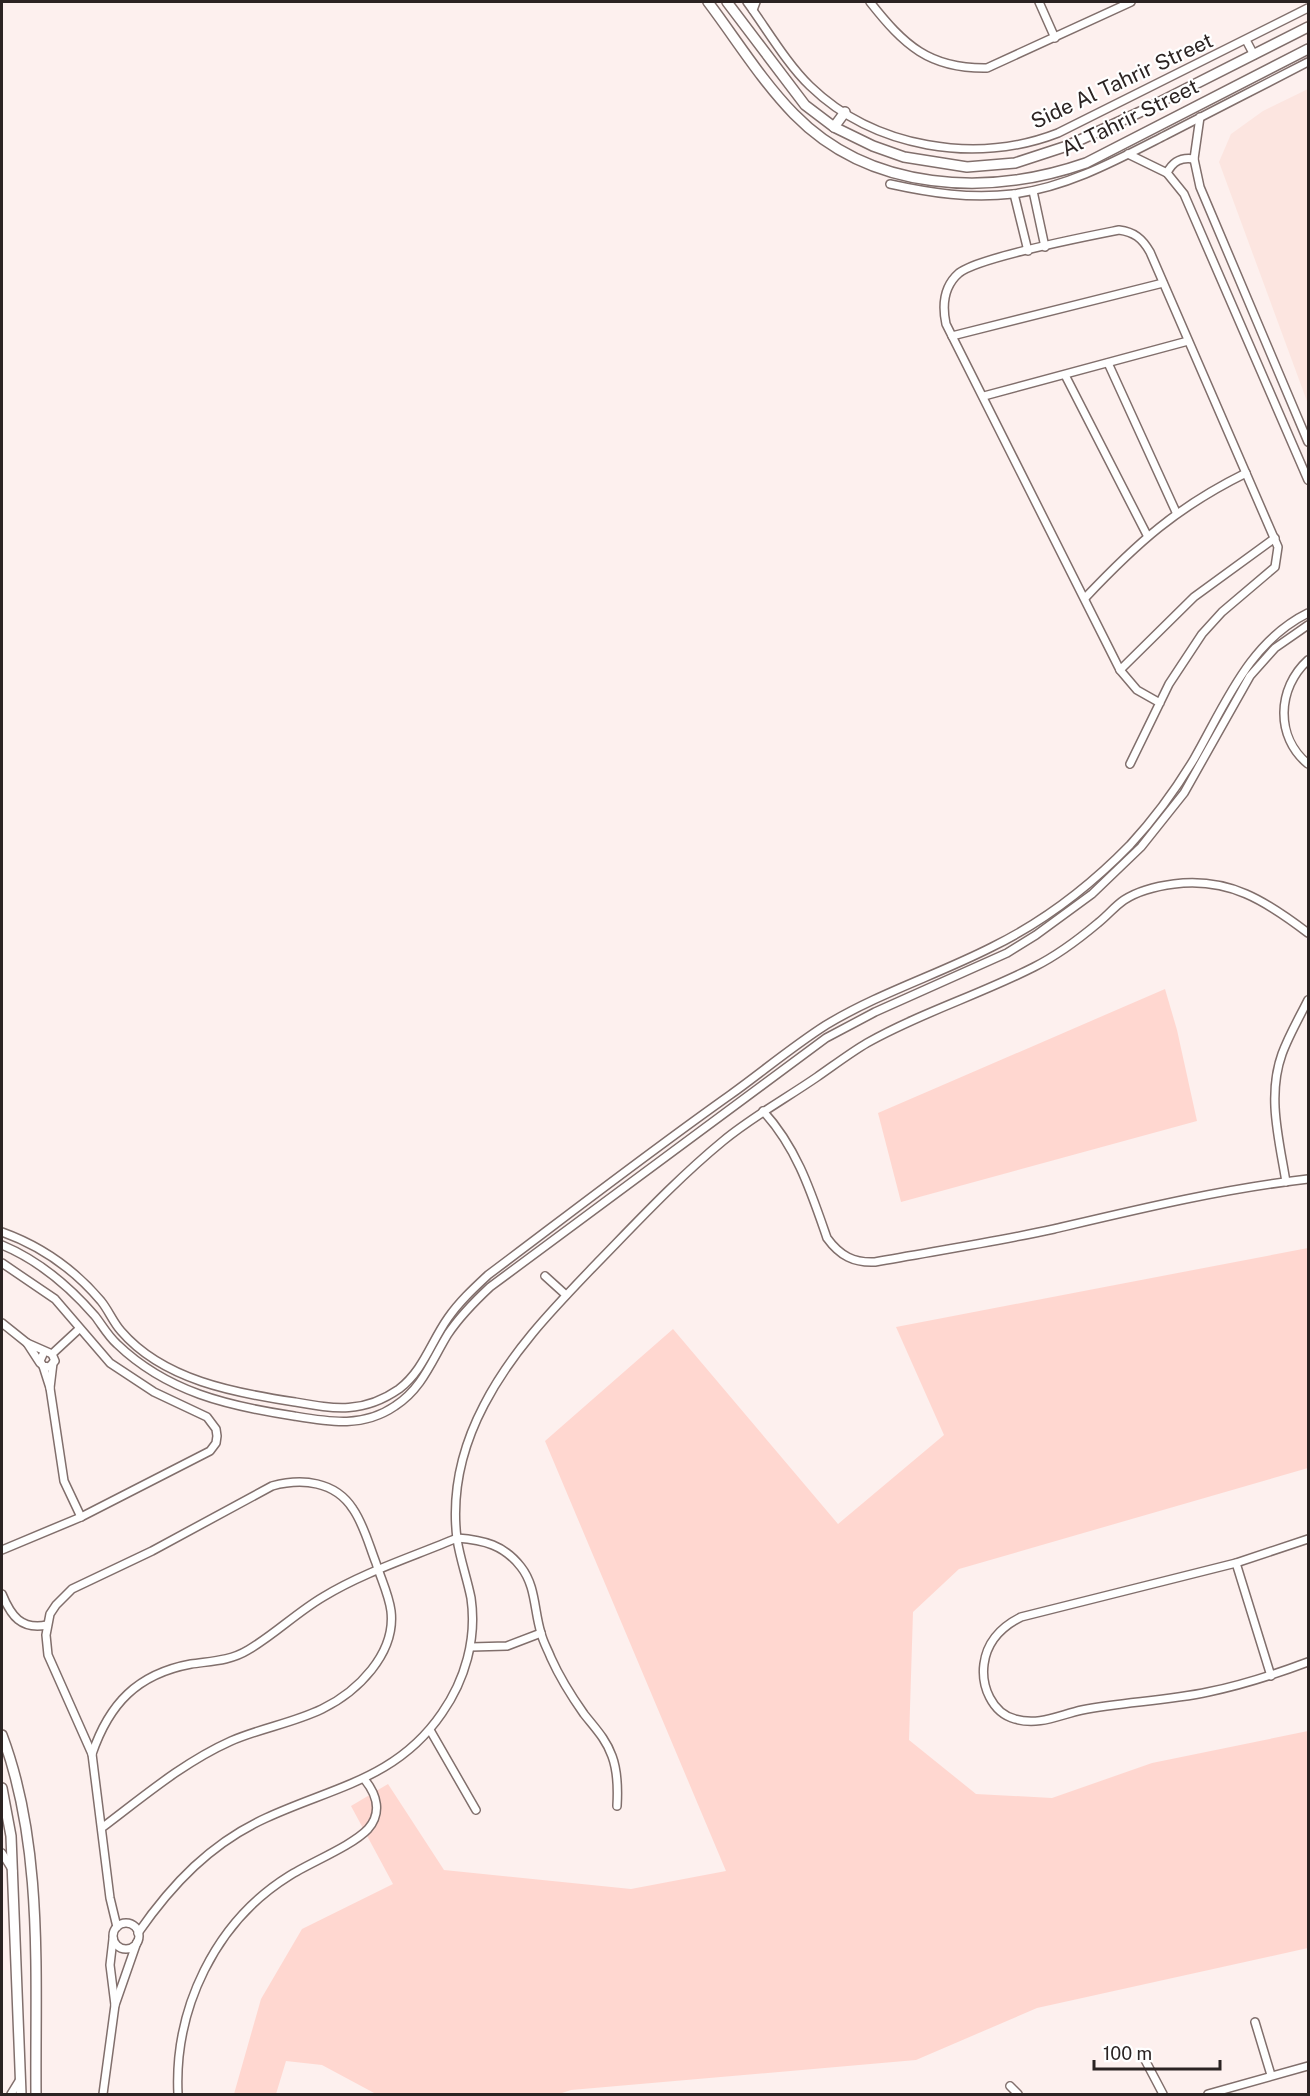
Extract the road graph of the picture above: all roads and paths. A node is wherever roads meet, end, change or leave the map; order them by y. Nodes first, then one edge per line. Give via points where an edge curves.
1 (708, 2) edge
2 (727, 2) edge
3 (747, 2) edge
4 (756, 2) edge
5 (870, 2) edge
6 (1039, 2) edge
7 (1131, 2) edge
8 (1308, 8) edge
9 (753, 10) junction
10 (1308, 27) edge
11 (1055, 38) junction
12 (1246, 40) junction
13 (1308, 49) edge
14 (1254, 55) junction
15 (1308, 62) edge
16 (1244, 81) junction
17 (1250, 91) junction
18 (845, 112) junction
19 (1200, 117) junction
20 (1080, 123) junction
21 (834, 127) junction
22 (1087, 138) junction
23 (1128, 154) junction
24 (1194, 159) junction
25 (945, 165) junction
26 (1088, 167) junction
27 (1167, 173) junction
28 (943, 182) junction
29 (890, 184) dead end
30 (1033, 191) junction
31 (1014, 194) junction
32 (1045, 247) junction
33 (1028, 251) junction
34 (1232, 263) junction
35 (1217, 269) junction
36 (1163, 283) junction
37 (952, 336) junction
38 (1188, 341) junction
39 (1108, 363) junction
40 (1065, 375) junction
41 (984, 396) junction
42 (1308, 442) edge
43 (1246, 473) junction
44 (1308, 480) edge
45 (1176, 512) junction
46 (1147, 535) junction
47 (1275, 538) junction
48 (1085, 598) junction
49 (1308, 613) edge
50 (1308, 625) edge
51 (1308, 660) edge
52 (1120, 670) junction
53 (1160, 703) junction
54 (1130, 764) dead end
55 (1308, 764) edge
56 (1308, 933) edge
57 (1308, 1000) edge
58 (711, 1108) junction
59 (763, 1111) junction
60 (718, 1116) junction
61 (1308, 1179) edge
62 (1286, 1182) junction
63 (2, 1232) edge
64 (2, 1245) edge
65 (2, 1263) edge
66 (545, 1276) dead end
67 (566, 1295) junction
68 (2, 1323) edge
69 (79, 1329) junction
70 (27, 1343) junction
71 (49, 1353) junction
72 (42, 1364) junction
73 (53, 1364) junction
74 (50, 1388) junction
75 (81, 1516) junction
76 (457, 1538) junction
77 (1308, 1539) edge
78 (2, 1550) edge
79 (1236, 1563) junction
80 (378, 1571) junction
81 (2, 1594) edge
82 (47, 1625) junction
83 (541, 1634) junction
84 (471, 1647) junction
85 (1308, 1662) edge
86 (1271, 1676) junction
87 (430, 1730) junction
88 (2, 1735) edge
89 (92, 1754) junction
90 (365, 1780) junction
91 (2, 1788) edge
92 (618, 1806) dead end
93 (476, 1810) dead end
94 (103, 1827) junction
95 (2, 1853) edge
96 (13, 1871) junction
97 (117, 1927) junction
98 (138, 1933) junction
99 (33, 1934) junction
100 (17, 1936) junction
101 (113, 1939) junction
102 (137, 1942) junction
103 (18, 1955) junction
104 (35, 1956) junction
105 (115, 2005) junction
106 (1255, 2022) dead end
107 (1144, 2058) dead end
108 (1308, 2066) edge
109 (21, 2075) junction
110 (1271, 2075) junction
111 (1010, 2086) dead end
112 (36, 2089) edge
113 (11, 2094) edge
114 (21, 2094) edge
115 (43, 2094) edge
116 (103, 2094) edge
117 (178, 2094) edge
118 (1018, 2094) edge
119 (1163, 2094) edge
120 (1208, 2094) edge

1 - 28 street, Al Tahrir Street via 780,99 826,141 882,170
2 - 21 street, Al Tahrir Street via 799,98
3 - 9 street, Side Al Tahrir Street
4 - 9 street
5 - 11 street via 906,44 953,66 987,68
6 - 11 street
7 - 11 street
8 - 12 street, Side Al Tahrir Street
9 - 18 street, Side Al Tahrir Street via 807,84
10 - 14 street, Al Tahrir Street
12 - 14 street
12 - 20 street, Side Al Tahrir Street
13 - 16 street, Al Tahrir Street
14 - 22 street, Al Tahrir Street
15 - 17 street
16 - 17 street
16 - 26 street, Al Tahrir Street
17 - 19 street
18 - 20 street, Side Al Tahrir Street via 901,138 964,150 1026,144
18 - 21 street
19 - 23 street
19 - 24 street
20 - 22 street
21 - 25 street, Al Tahrir Street via 890,153
22 - 25 street, Al Tahrir Street via 1015,163
23 - 26 street
23 - 27 street
24 - 27 street via 1174,162
24 - 34 street via 1200,187
25 - 28 street
26 - 28 street, Al Tahrir Street via 1015,182
26 - 30 street
27 - 35 street via 1184,194
29 - 31 street via 956,196
30 - 31 street
30 - 32 street
31 - 33 street
32 - 33 street
32 - 36 street via 1119,230 1130,232 1147,246
33 - 37 street via 983,262 959,273 945,297 944,310
34 - 35 street
34 - 42 street
35 - 44 street
36 - 37 street
36 - 38 street
37 - 41 street
38 - 39 street
38 - 43 street
39 - 40 street
39 - 45 street
40 - 41 street
40 - 46 street
41 - 48 street
43 - 45 street
43 - 47 street
45 - 46 street
46 - 48 street
47 - 52 street via 1194,597
47 - 53 street via 1275,567 1202,634
48 - 52 street
49 - 58 street via 1290,622 1260,650 1230,693 1174,790 1131,844 1080,891 992,947 914,980 825,1026
50 - 60 street via 1275,648 1250,676 1184,793 1141,847 1092,894 1007,953 826,1038
51 - 55 street via 1290,682 1283,716 1296,753
52 - 53 street via 1137,690
53 - 54 street
56 - 59 street via 1240,890 1194,883 1147,890 1125,899 1094,927 1038,965 919,1016 864,1045
57 - 62 street via 1282,1054 1275,1087
58 - 60 street
58 - 63 street via 488,1275 447,1319 414,1375 388,1396 356,1408 244,1395 178,1372 122,1332 78,1277 50,1255
59 - 62 street via 798,1160 827,1239 845,1257 858,1261 875,1262 1052,1229 1176,1200
59 - 67 street via 689,1170
60 - 64 street via 490,1287 449,1334 410,1394 395,1407 357,1422 337,1423 241,1408 173,1385 115,1343 88,1309 49,1272
61 - 62 street
65 - 69 street via 55,1299
66 - 67 street
67 - 76 street via 508,1362 482,1408 459,1465
68 - 70 street
69 - 71 street
69 - 75 street via 118,1369 154,1392 207,1417 217,1436 210,1451
70 - 71 street
70 - 72 street
71 - 72 street via 40,1355
71 - 73 street
72 - 73 street
72 - 74 street
73 - 74 street
74 - 75 street via 64,1481
75 - 78 street
76 - 80 street
76 - 83 street via 494,1544 510,1554 531,1585
76 - 84 street via 470,1597
77 - 79 street
79 - 86 street
79 - 86 street via 1006,1624 994,1636 984,1666 985,1685 1003,1714 1034,1721 1080,1710 1207,1692
80 - 82 street via 362,1524 350,1504 322,1485 289,1481 272,1486 72,1589 56,1605
80 - 89 street via 323,1597 247,1651 220,1661 163,1671 138,1684 117,1703 101,1727
80 - 94 street via 391,1611 391,1628 379,1659 353,1689 320,1710 232,1741 193,1760
81 - 82 street via 15,1619 30,1626
82 - 89 street via 48,1654
83 - 84 street via 507,1646
83 - 92 street via 568,1689 601,1733 612,1756
84 - 87 street via 462,1678
85 - 86 street
87 - 90 street via 410,1750
87 - 93 street
88 - 99 street via 28,1835
89 - 94 street
90 - 98 street via 265,1818 227,1839 193,1866
90 - 117 street via 376,1799 373,1822 366,1831 287,1876 261,1896 218,1945 189,2003 179,2049
91 - 96 street
94 - 97 street
95 - 96 street
96 - 100 street
97 - 98 street via 129,1924
97 - 101 street
98 - 102 street
99 - 100 street
99 - 104 street
100 - 103 street
101 - 102 street via 124,1949
101 - 105 street via 110,1972
102 - 105 street
103 - 104 street via 24,1952
103 - 109 street
104 - 112 street
105 - 116 street
106 - 110 street
107 - 119 street
108 - 110 street
109 - 113 street
109 - 114 street
110 - 120 street
111 - 118 street
112 - 115 street

